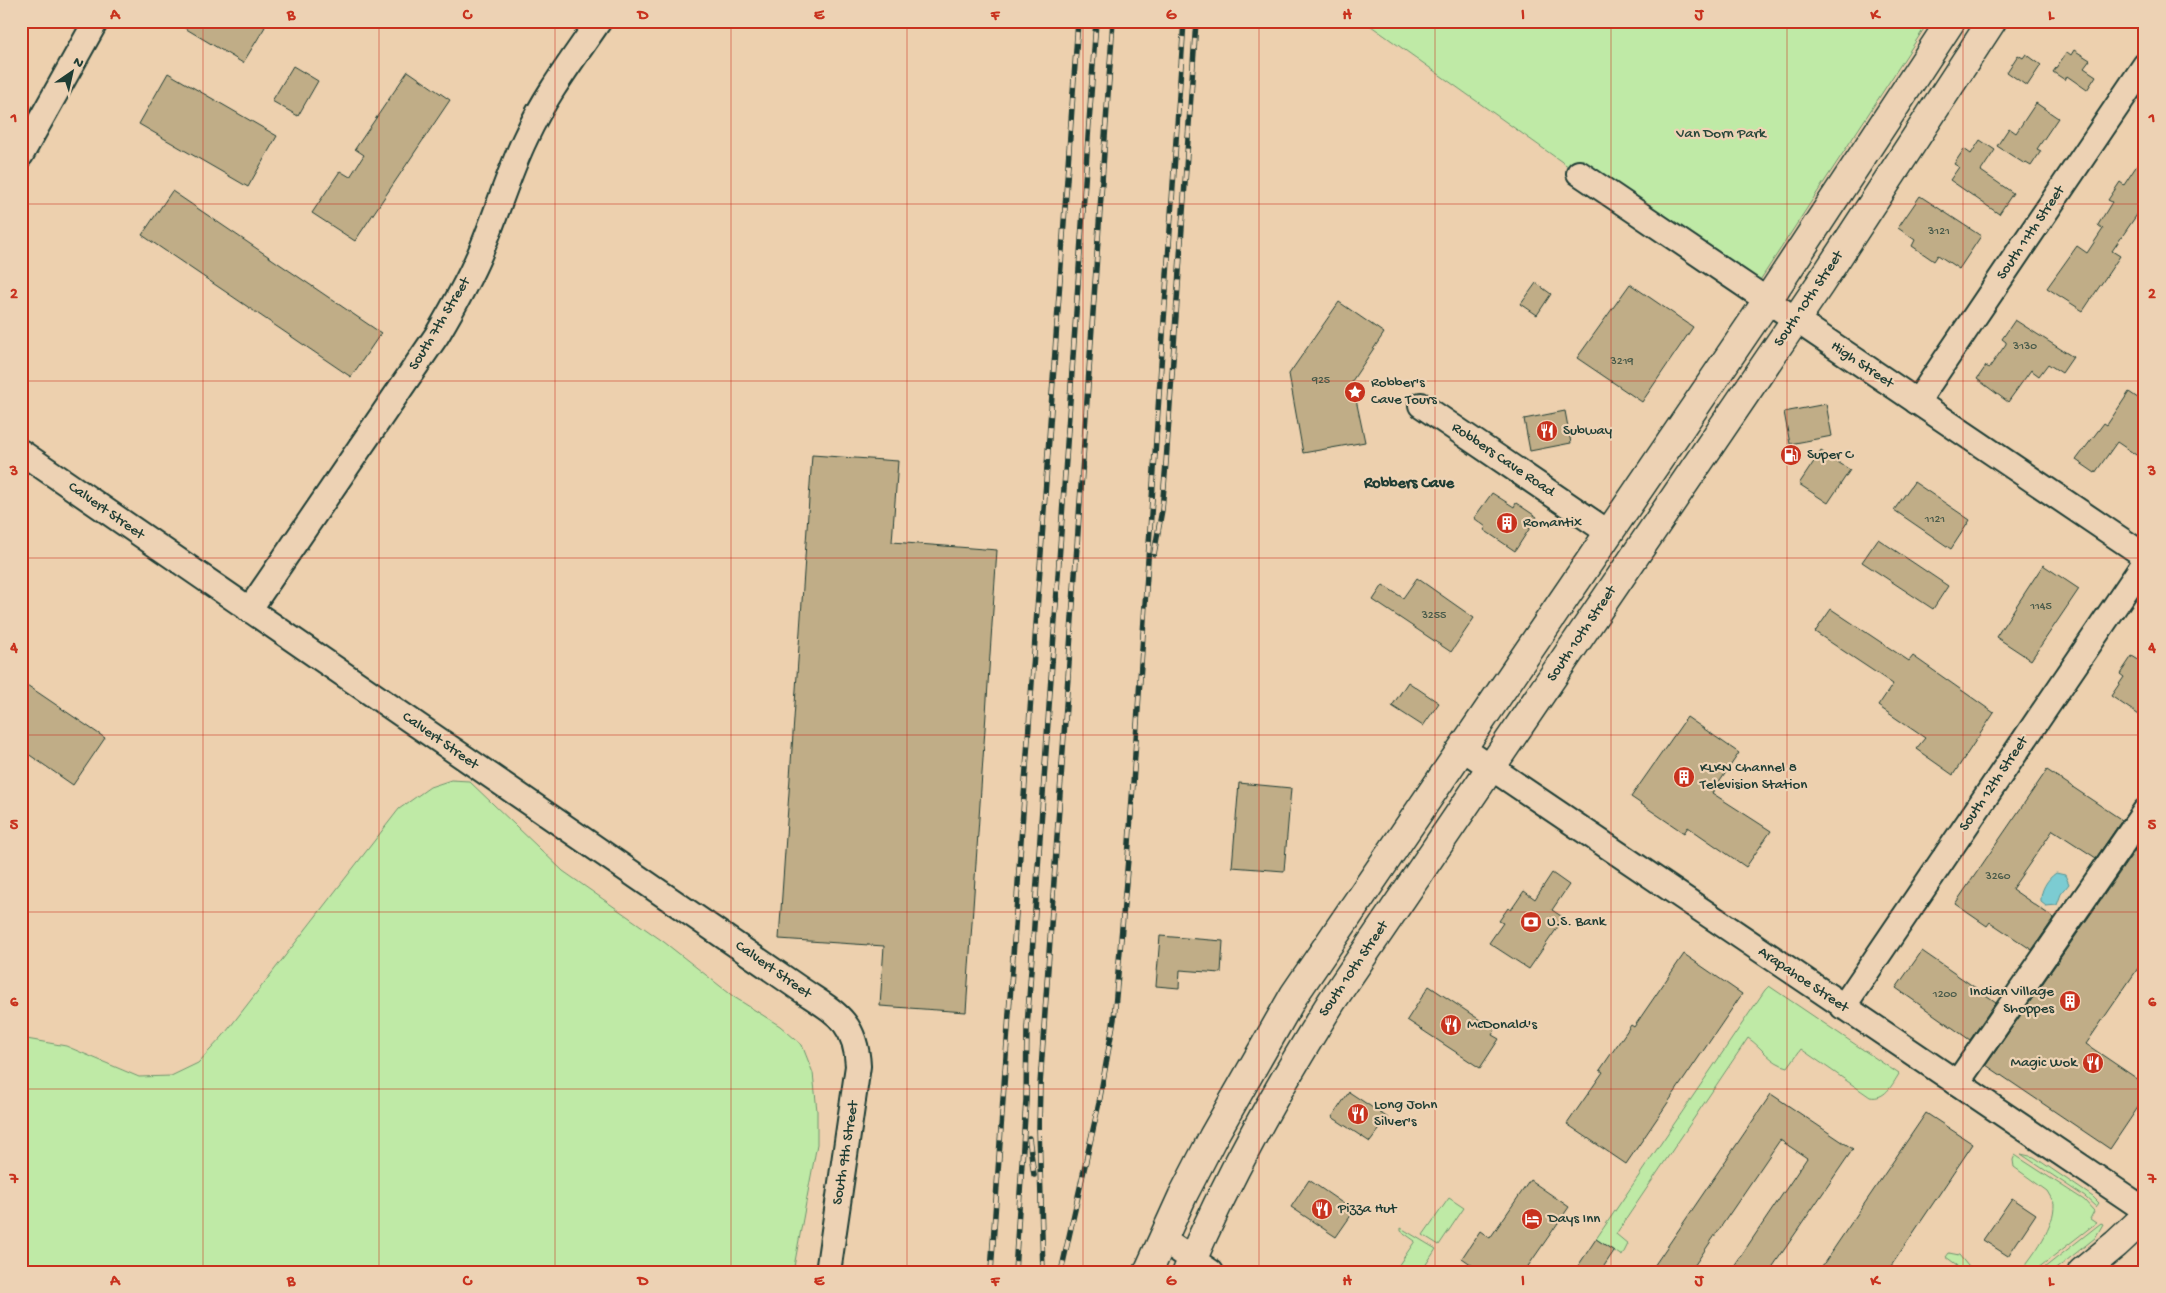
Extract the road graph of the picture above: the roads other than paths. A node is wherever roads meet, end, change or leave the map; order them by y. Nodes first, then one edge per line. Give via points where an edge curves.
1 (96, 21) edge
2 (599, 21) edge
3 (1951, 21) edge
4 (1992, 21) edge
5 (2145, 65) edge
6 (21, 155) edge
7 (1579, 173) dead end
8 (1766, 300) junction
9 (1795, 320) junction
10 (1917, 402) junction
11 (1421, 405) dead end
12 (21, 452) edge
13 (1609, 532) junction
14 (2145, 556) edge
15 (2145, 562) edge
16 (249, 610) junction
17 (1462, 748) junction
18 (1491, 767) junction
19 (2145, 811) edge
20 (1843, 1007) junction
21 (853, 1034) joint
22 (1957, 1083) junction
23 (2145, 1210) edge
24 (2145, 1217) edge
25 (1162, 1239) junction
26 (1197, 1268) edge
27 (828, 1272) edge
28 (1148, 1272) edge
29 (2082, 1272) edge

1 - 6 street
2 - 16 street, South 7th Street via 551,91 526,136 481,250 437,335
3 - 8 main road
4 - 9 main road, South 10th Street
5 - 10 street, South 11th Street
7 - 8 street, High Street
8 - 9 street, High Street
8 - 13 main road
9 - 10 street, High Street
9 - 18 main road, South 10th Street
10 - 14 street, High Street
11 - 13 street, Robbers Cave Road
12 - 16 street, Calvert Street
13 - 17 main road
15 - 20 street, South 12th Street
16 - 21 street, Calvert Street via 816,1000 844,1021
17 - 18 street, Arapahoe Street
17 - 25 main road via 1294,995 1213,1137
18 - 20 street, Arapahoe Street
18 - 26 main road, South 10th Street via 1332,1001 1290,1070 1247,1147
19 - 22 street
20 - 22 street, Arapahoe Street
21 - 27 street, South 9th Street via 858,1050 857,1082
22 - 23 street, Arapahoe Street
24 - 29 main road
25 - 26 street
25 - 28 main road

